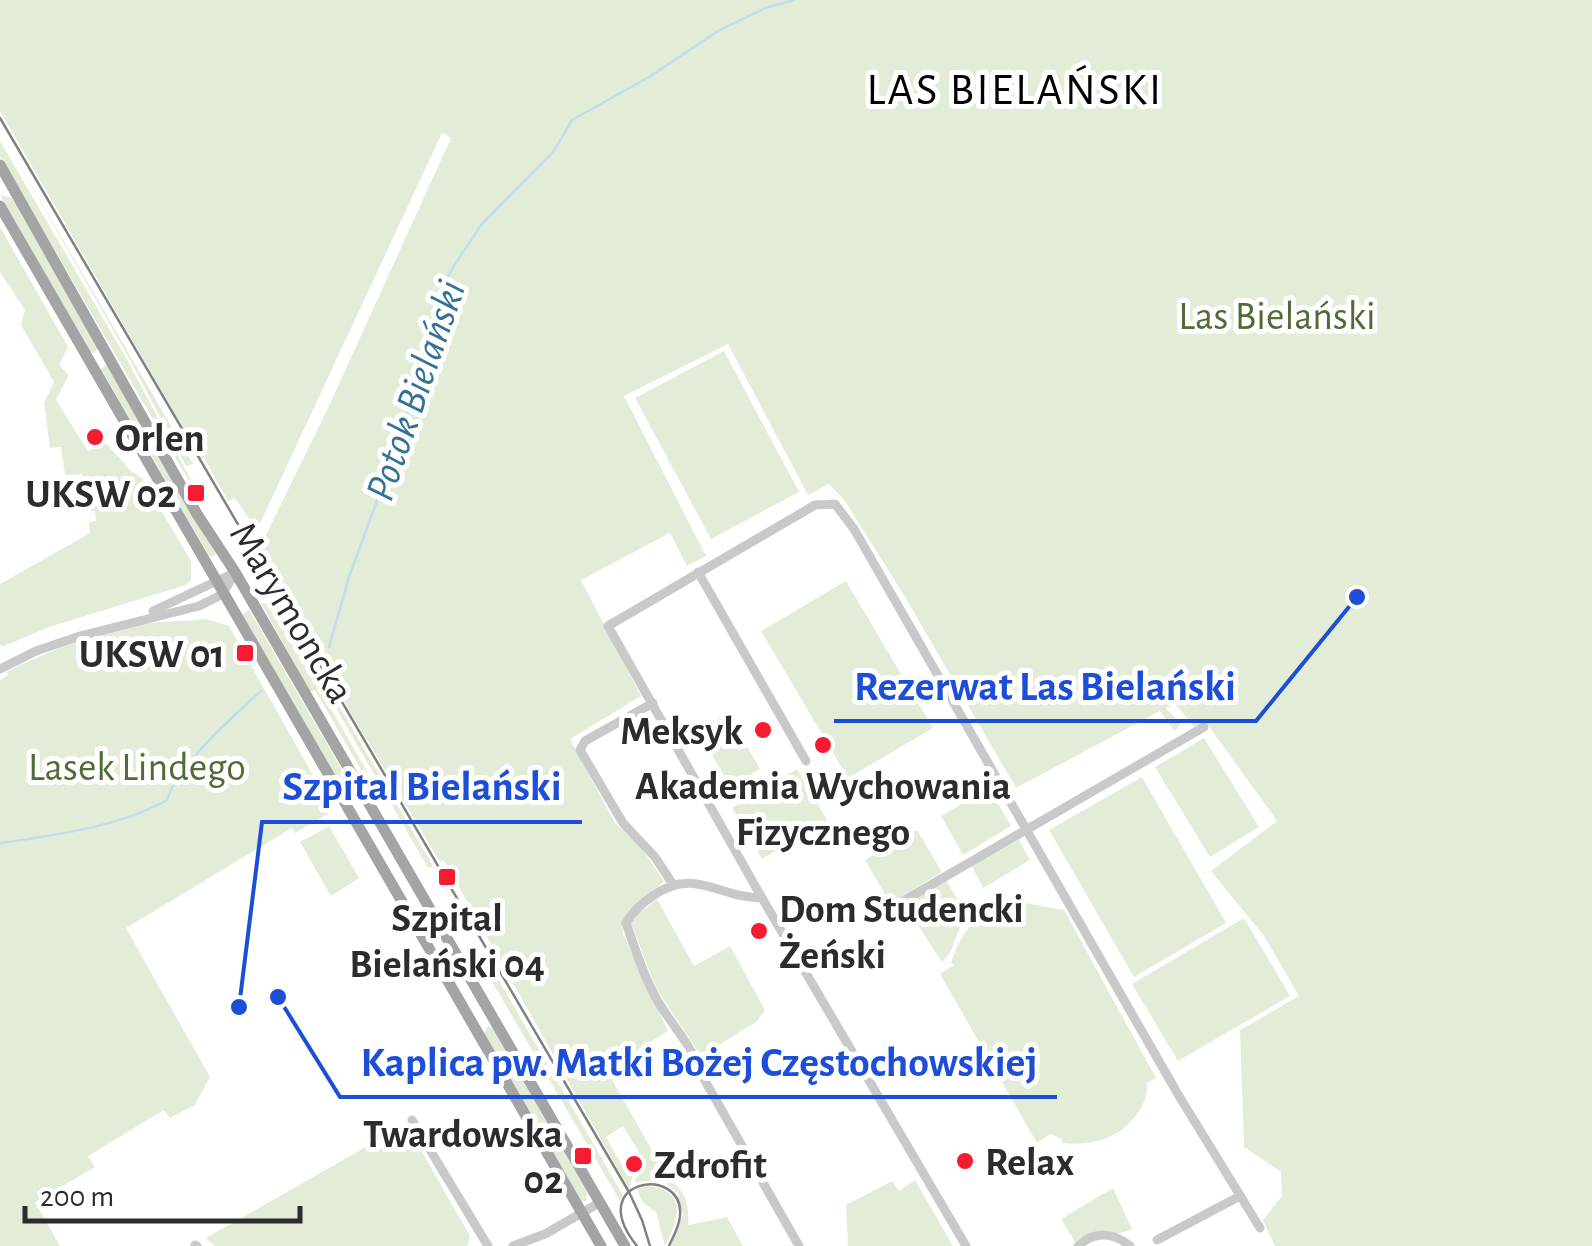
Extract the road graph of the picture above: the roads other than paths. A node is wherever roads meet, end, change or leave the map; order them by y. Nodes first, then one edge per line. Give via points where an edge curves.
1 (0, 166) edge
2 (5, 186) edge
3 (0, 206) edge
4 (108, 353) junction
5 (90, 363) junction
6 (235, 572) junction
7 (698, 572) junction
8 (216, 582) junction
9 (223, 594) junction
10 (137, 619) junction
11 (0, 668) edge
12 (653, 703) junction
13 (1204, 727) dead end
14 (806, 761) dead end
15 (1027, 827) junction
16 (672, 883) junction
17 (762, 898) junction
18 (402, 901) junction
19 (891, 908) dead end
20 (435, 918) junction
21 (427, 945) junction
22 (492, 1018) junction
23 (475, 1028) junction
24 (412, 1120) dead end
25 (1240, 1196) junction
26 (600, 1203) junction
27 (582, 1213) junction
28 (1260, 1228) dead end
29 (1158, 1240) dead end
30 (488, 1246) edge
31 (514, 1246) edge
32 (600, 1246) edge
33 (624, 1246) edge
34 (799, 1246) edge
35 (966, 1246) edge
36 (1078, 1246) edge
37 (1130, 1246) edge

1 - 2 main road, Marymoncka
2 - 4 main road, Marymoncka
3 - 5 main road, Marymoncka
4 - 5 main road
4 - 6 main road, Marymoncka
5 - 8 main road, Marymoncka
6 - 8 street
6 - 9 street
6 - 20 main road, Marymoncka
7 - 12 street via 608,626
7 - 14 street
7 - 15 street via 814,505 835,504
8 - 9 main road, Marymoncka
8 - 10 street
9 - 10 street
9 - 18 main road, Marymoncka
10 - 11 street
12 - 16 street via 585,740 580,750 623,824
12 - 17 street
13 - 15 street
15 - 19 street
15 - 25 street
16 - 17 street
16 - 34 street via 626,923 654,995 694,1052
17 - 35 street
18 - 20 main road via 416,902
18 - 21 main road, Marymoncka
20 - 21 main road
20 - 22 main road, Marymoncka
21 - 23 main road, Marymoncka
22 - 23 main road
22 - 26 main road, Marymoncka
23 - 27 main road, Marymoncka
24 - 30 street
25 - 28 street
25 - 29 street
26 - 27 street
26 - 33 main road, Marymoncka
27 - 31 street
27 - 32 main road, Marymoncka
36 - 37 street via 1105,1234

